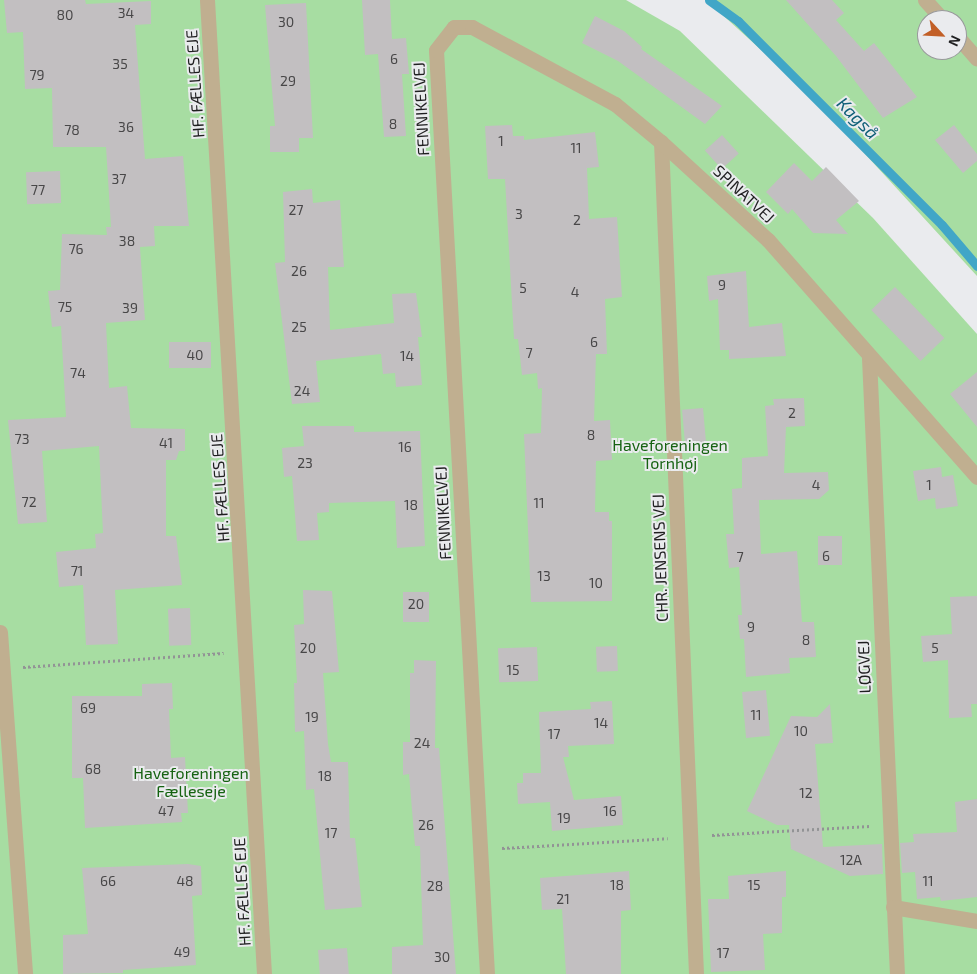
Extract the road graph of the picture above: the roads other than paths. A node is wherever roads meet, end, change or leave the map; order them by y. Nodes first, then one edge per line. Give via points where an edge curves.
1 (207, 0) edge
2 (925, 0) edge
3 (934, 10) edge
4 (967, 47) edge
5 (436, 50) joint
6 (977, 58) edge
7 (661, 142) junction
8 (869, 358) junction
9 (977, 477) edge
10 (0, 632) edge
11 (893, 907) junction
12 (977, 921) edge
13 (25, 974) edge
14 (264, 974) edge
15 (487, 974) edge
16 (696, 974) edge
17 (897, 974) edge

1 - 14 lane, HF. FÆLLES EJE
2 - 3 lane
4 - 6 lane
5 - 7 lane, SPINATVEJ via 454,27 472,27 615,104
5 - 15 lane, FENNIKELVEJ
7 - 8 lane, SPINATVEJ via 768,240
7 - 16 lane, CHR. JENSENS VEJ
8 - 9 lane, SPINATVEJ
8 - 11 lane, LØGVEJ
10 - 13 lane
11 - 12 lane
11 - 17 lane, LØGVEJ

